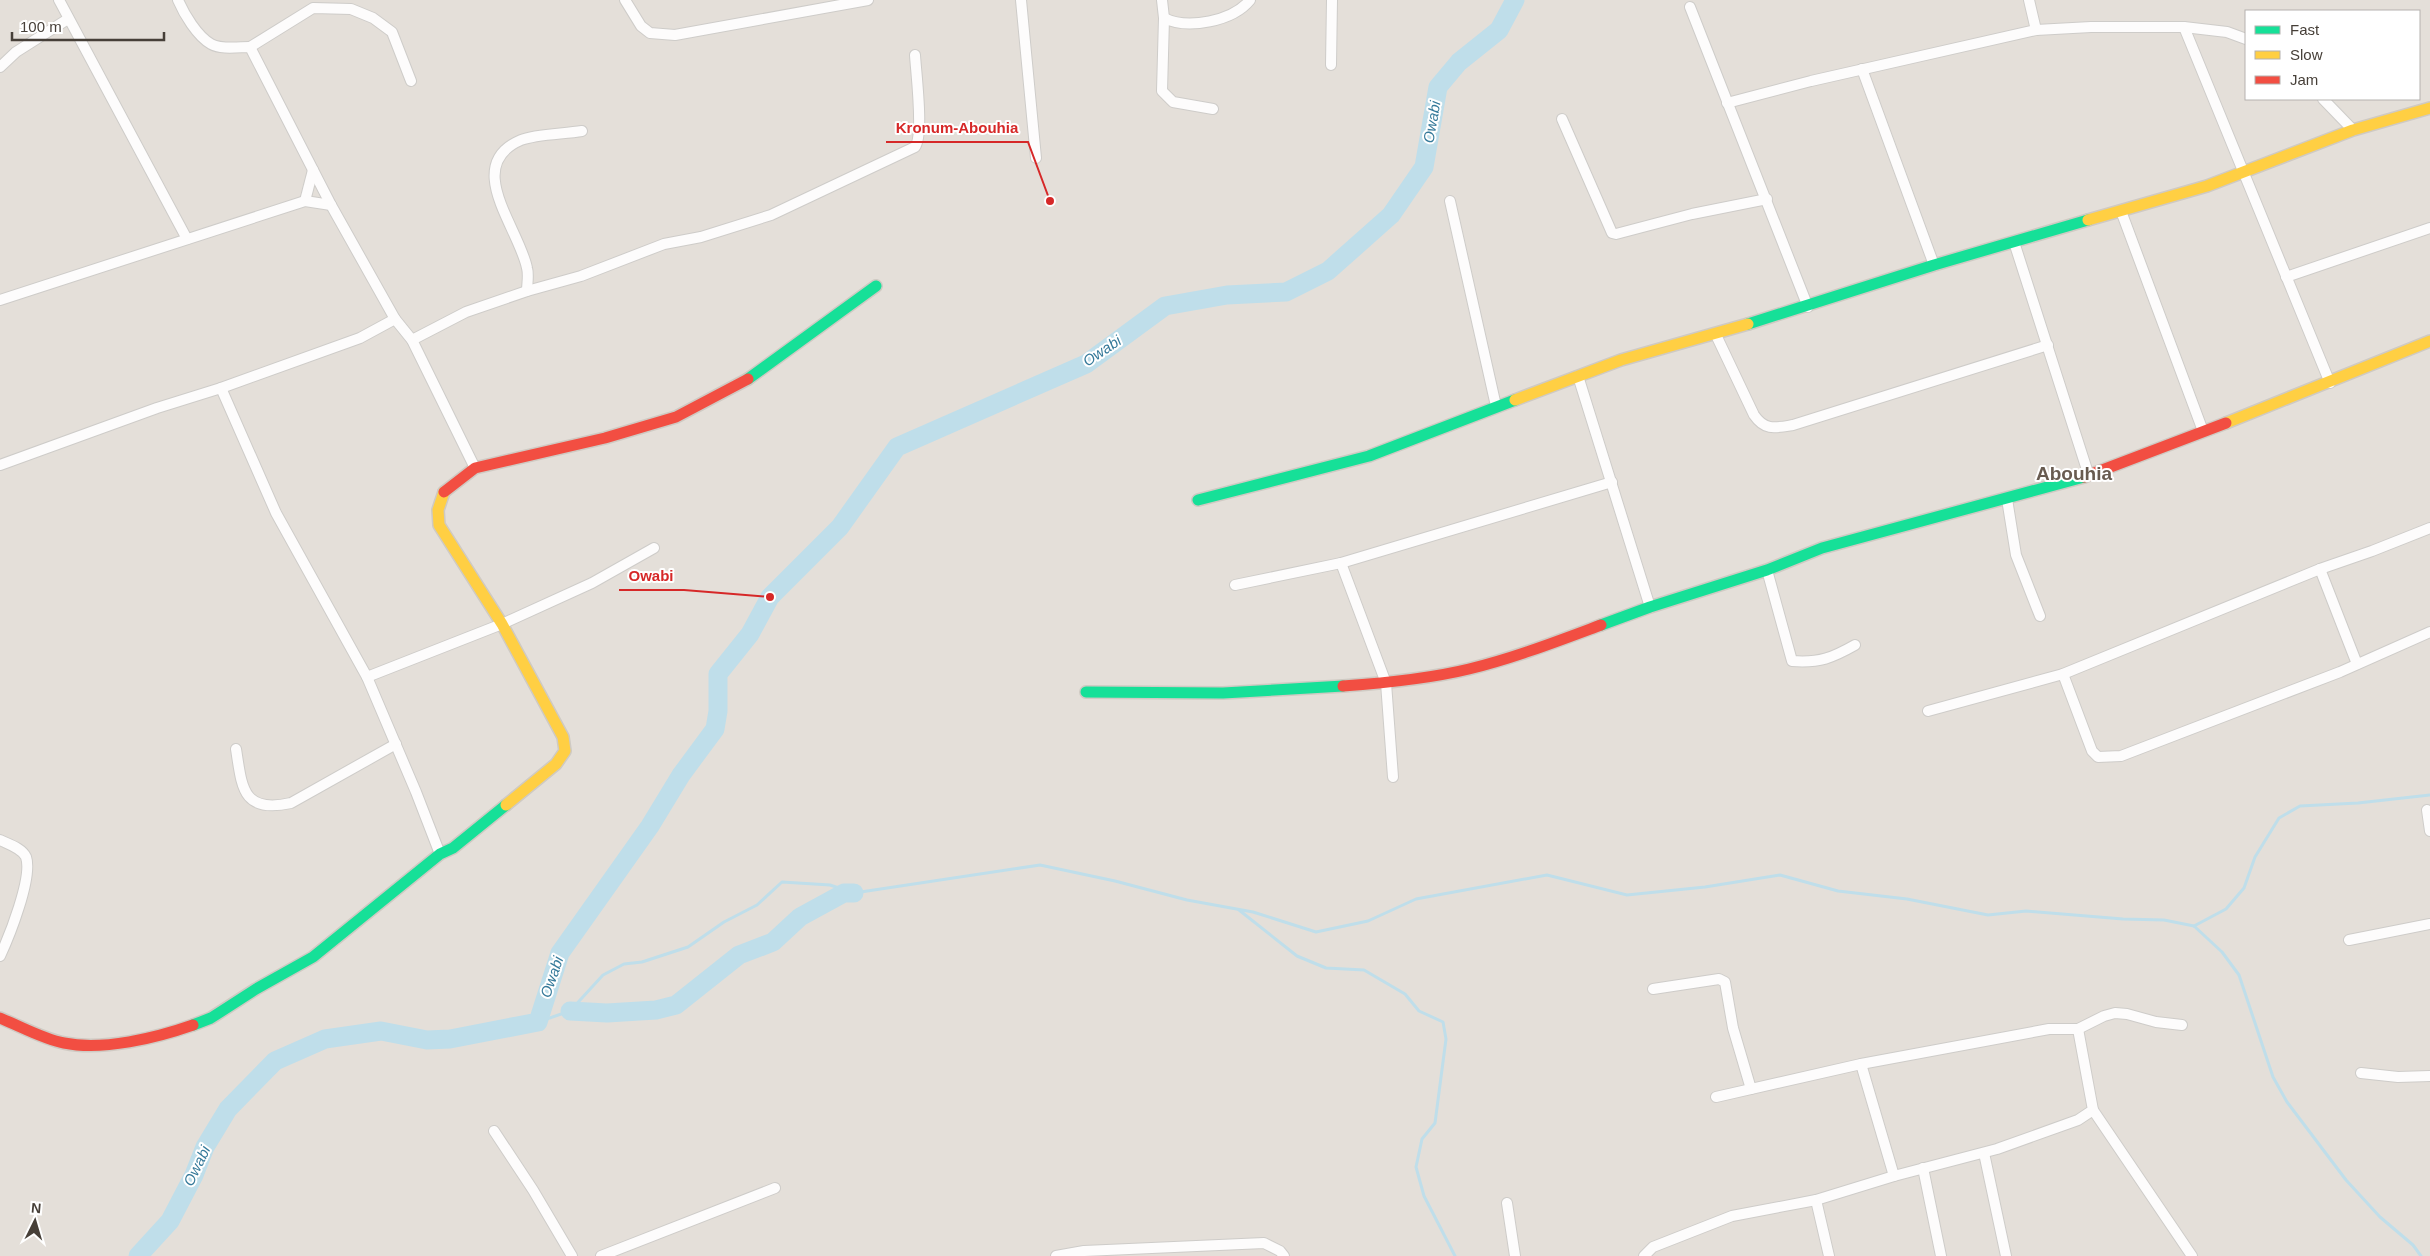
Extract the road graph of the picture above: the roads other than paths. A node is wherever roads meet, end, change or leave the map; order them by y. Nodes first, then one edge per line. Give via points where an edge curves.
1 (59, 0) edge
2 (178, 0) edge
3 (625, 0) edge
4 (868, 0) edge
5 (1021, 0) edge
6 (1162, 0) edge
7 (1250, 0) edge
8 (1332, 0) edge
9 (2029, 0) edge
10 (312, 4) edge
11 (1690, 7) dead end
12 (1164, 18) junction
13 (68, 19) junction
14 (2184, 27) junction
15 (2036, 30) junction
16 (2245, 38) edge
17 (250, 47) junction
18 (915, 55) dead end
19 (1331, 65) dead end
20 (0, 67) edge
21 (1862, 68) junction
22 (411, 81) dead end
23 (2324, 100) edge
24 (1727, 103) junction
25 (2430, 108) edge
26 (1213, 109) dead end
27 (1562, 118) dead end
28 (2353, 130) junction
29 (582, 131) dead end
30 (1036, 158) dead end
31 (313, 170) junction
32 (2243, 174) junction
33 (1767, 199) junction
34 (305, 201) junction
35 (1450, 201) dead end
36 (331, 205) junction
37 (2121, 211) junction
38 (2430, 228) edge
39 (187, 239) junction
40 (2014, 242) junction
41 (1934, 265) junction
42 (2286, 277) junction
43 (876, 286) dead end
44 (527, 291) junction
45 (0, 300) edge
46 (1808, 307) junction
47 (394, 319) junction
48 (1716, 335) junction
49 (412, 340) junction
50 (2430, 341) edge
51 (2048, 345) junction
52 (1578, 376) junction
53 (2330, 383) junction
54 (221, 388) junction
55 (1496, 406) junction
56 (2202, 431) junction
57 (0, 465) edge
58 (475, 468) junction
59 (2089, 476) junction
60 (1612, 482) junction
61 (2007, 499) junction
62 (1198, 500) dead end
63 (2430, 528) edge
64 (654, 548) dead end
65 (1341, 563) junction
66 (2320, 569) junction
67 (1767, 570) junction
68 (1235, 585) dead end
69 (1650, 608) junction
70 (2040, 616) dead end
71 (502, 624) junction
72 (2430, 632) edge
73 (1856, 645) dead end
74 (2357, 664) junction
75 (2063, 674) junction
76 (367, 677) junction
77 (1386, 683) junction
78 (1086, 692) dead end
79 (1928, 711) dead end
80 (396, 744) junction
81 (236, 749) dead end
82 (1392, 778) dead end
83 (2427, 810) dead end
84 (2430, 831) edge
85 (0, 840) edge
86 (440, 854) junction
87 (2430, 924) edge
88 (2349, 940) dead end
89 (0, 956) edge
90 (1653, 989) dead end
91 (0, 1018) edge
92 (2182, 1025) dead end
93 (2078, 1029) junction
94 (1861, 1064) junction
95 (2361, 1073) dead end
96 (2430, 1076) edge
97 (1752, 1089) junction
98 (1716, 1097) dead end
99 (2093, 1110) junction
100 (494, 1132) dead end
101 (1984, 1153) junction
102 (1923, 1168) junction
103 (1894, 1176) junction
104 (775, 1188) dead end
105 (1816, 1200) junction
106 (1507, 1202) dead end
107 (1144, 1252) edge
108 (572, 1256) edge
109 (601, 1256) edge
110 (1056, 1256) edge
111 (1284, 1256) edge
112 (1515, 1256) edge
113 (1644, 1256) edge
114 (1829, 1256) edge
115 (1941, 1256) edge
116 (2006, 1256) edge
117 (2192, 1256) edge

1 - 13 street
2 - 17 street via 182,10 211,44
3 - 4 street via 650,33 675,35
5 - 30 street
6 - 12 street
7 - 12 street via 1242,9 1223,18 1190,22
8 - 19 street
9 - 15 street
10 - 17 street
10 - 22 street via 352,9 373,18 392,32
11 - 24 street
12 - 26 street via 1161,87 1164,95 1173,102
13 - 20 street via 16,52
13 - 39 street
14 - 15 street
14 - 16 street
14 - 32 street
15 - 21 street
17 - 31 street
18 - 44 street via 919,120 915,147 771,216 701,237 664,244 564,282
21 - 24 street
21 - 41 street
23 - 28 street
24 - 33 street
25 - 28 street
27 - 33 street via 1612,233
28 - 32 street
29 - 44 street via 522,140 503,150 494,166 495,186 528,270
31 - 34 street
31 - 36 street
32 - 37 street
32 - 42 street
33 - 46 street
34 - 36 street
34 - 39 street
35 - 55 street
36 - 47 street
37 - 40 street
37 - 56 street
38 - 42 street
39 - 45 street
40 - 41 street
40 - 51 street
41 - 46 street
42 - 53 street
43 - 58 street via 745,381 676,417 605,438
44 - 49 street via 466,312
46 - 48 street
47 - 49 street
47 - 54 street via 360,338
48 - 51 street via 1754,415 1760,424 1772,428 1802,422
48 - 52 street via 1622,360
49 - 58 street
50 - 53 street
51 - 59 street
52 - 55 street
52 - 60 street
53 - 56 street
54 - 57 street
54 - 76 street via 276,513
55 - 62 street via 1369,456
56 - 59 street
58 - 71 street via 444,492 438,510 439,524
59 - 61 street
60 - 65 street
60 - 69 street
61 - 67 street via 1822,548
61 - 70 street via 2016,555
63 - 66 street
64 - 71 street via 592,583
65 - 68 street
65 - 77 street
66 - 74 street
66 - 75 street
67 - 69 street
67 - 73 street via 1792,661 1822,661
69 - 77 street via 1543,647 1469,668
71 - 76 street
71 - 86 street via 562,737 565,752 556,764 453,848
72 - 74 street
74 - 75 street via 2177,735 2109,758 2098,757 2092,751
75 - 79 street
76 - 80 street
77 - 78 street via 1223,693
77 - 82 street
80 - 81 street via 291,803 272,807 258,803 245,793
80 - 86 street
83 - 84 street
85 - 89 street via 26,857 26,871 14,922
86 - 91 street via 313,956 211,1018 190,1026 98,1045 64,1043
87 - 88 street
90 - 97 street via 1718,979 1725,982 1733,1028
92 - 93 street via 2116,1013
93 - 94 street via 2049,1029
93 - 99 street
94 - 97 street
94 - 103 street
95 - 96 street
97 - 98 street
99 - 101 street via 2078,1120
99 - 117 street
100 - 108 street
101 - 102 street
101 - 116 street
102 - 103 street
102 - 115 street
103 - 105 street
104 - 109 street
105 - 113 street via 1732,1216 1653,1247
105 - 114 street
106 - 112 street
107 - 110 street via 1084,1251
107 - 111 street via 1264,1243

